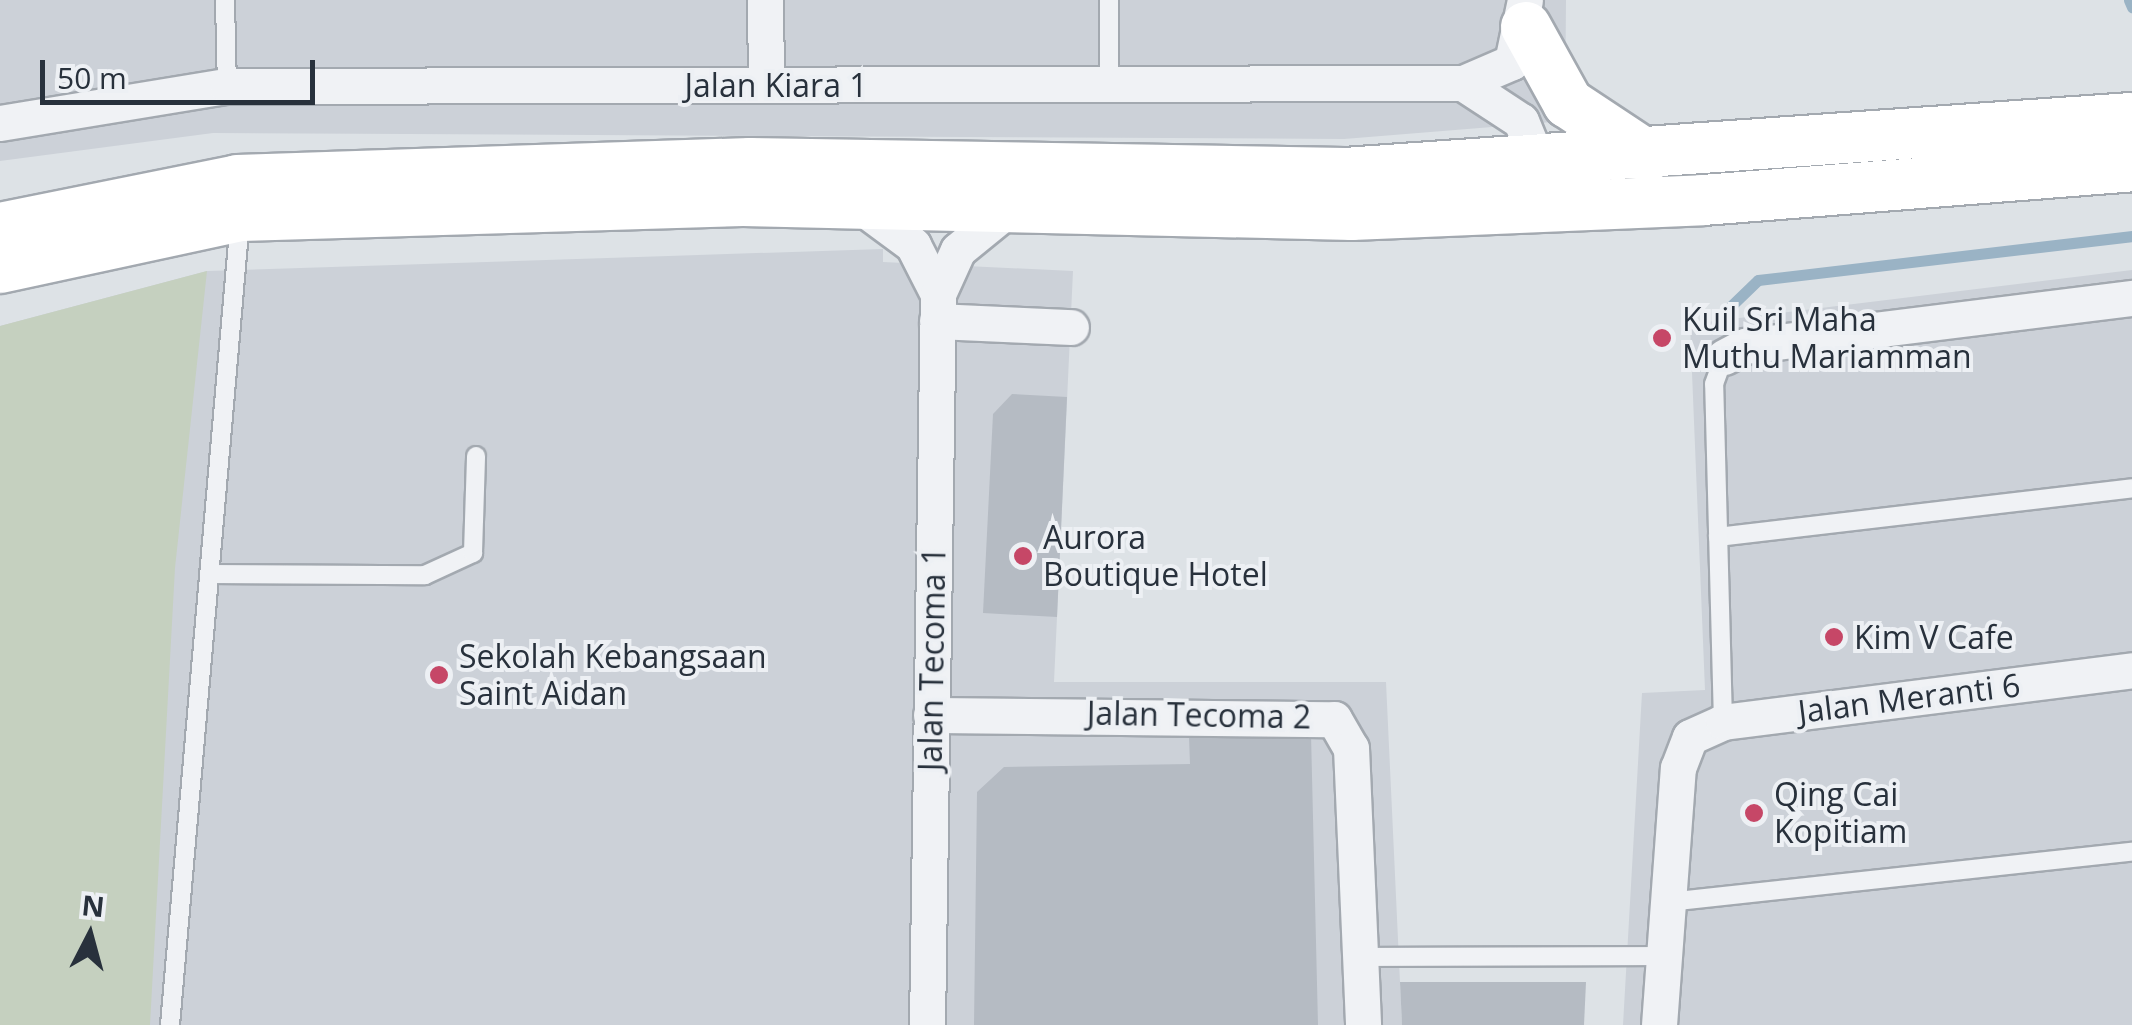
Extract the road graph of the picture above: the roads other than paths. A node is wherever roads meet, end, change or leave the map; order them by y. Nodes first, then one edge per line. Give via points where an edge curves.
1 (226, 0) edge
2 (766, 0) edge
3 (1109, 0) edge
4 (1526, 14) edge
5 (1463, 83) junction
6 (766, 84) junction
7 (1109, 84) junction
8 (227, 86) junction
9 (2132, 118) edge
10 (0, 123) edge
11 (1648, 156) junction
12 (2132, 166) edge
13 (1547, 185) junction
14 (239, 198) junction
15 (860, 206) junction
16 (1006, 210) junction
17 (0, 228) edge
18 (0, 268) edge
19 (2132, 298) edge
20 (937, 307) junction
21 (1071, 327) dead end
22 (1724, 358) joint
23 (476, 456) dead end
24 (2132, 488) edge
25 (1718, 537) junction
26 (209, 574) junction
27 (2132, 670) edge
28 (931, 715) junction
29 (1724, 722) junction
30 (2132, 852) edge
31 (1668, 902) junction
32 (1664, 956) junction
33 (1360, 958) junction
34 (170, 1025) edge
35 (927, 1025) edge
36 (1363, 1025) edge
37 (1659, 1025) edge

1 - 8 lane
2 - 6 street
3 - 7 lane
4 - 5 street, Jalan Kiara 1 via 1512,62
4 - 11 main road via 1568,104
5 - 7 street, Jalan Kiara 1
5 - 13 street via 1507,104
6 - 7 street, Jalan Kiara 1
6 - 8 street, Jalan Kiara 1
8 - 10 street, Jalan Kiara 1
9 - 11 main road
11 - 13 main road
12 - 13 main road
13 - 14 main road via 1345,174 527,165
13 - 16 main road
14 - 15 main road
14 - 17 main road
14 - 18 main road
14 - 26 lane
15 - 16 main road
15 - 20 street via 913,245
16 - 20 street via 958,250
19 - 22 street via 1745,346
20 - 21 street
20 - 28 street, Jalan Tecoma 1
22 - 25 lane via 1714,384
23 - 26 lane via 473,553 441,568
24 - 25 lane
25 - 29 lane
26 - 34 lane
27 - 29 street, Jalan Meranti 6
28 - 33 street, Jalan Tecoma 2 via 1334,719 1351,748
28 - 35 street, Jalan Tecoma 1
29 - 31 street, Jalan Meranti 6 via 1690,738 1678,768
30 - 31 lane
31 - 32 street
32 - 33 lane
32 - 37 street
33 - 36 street, Jalan Tecoma 2

